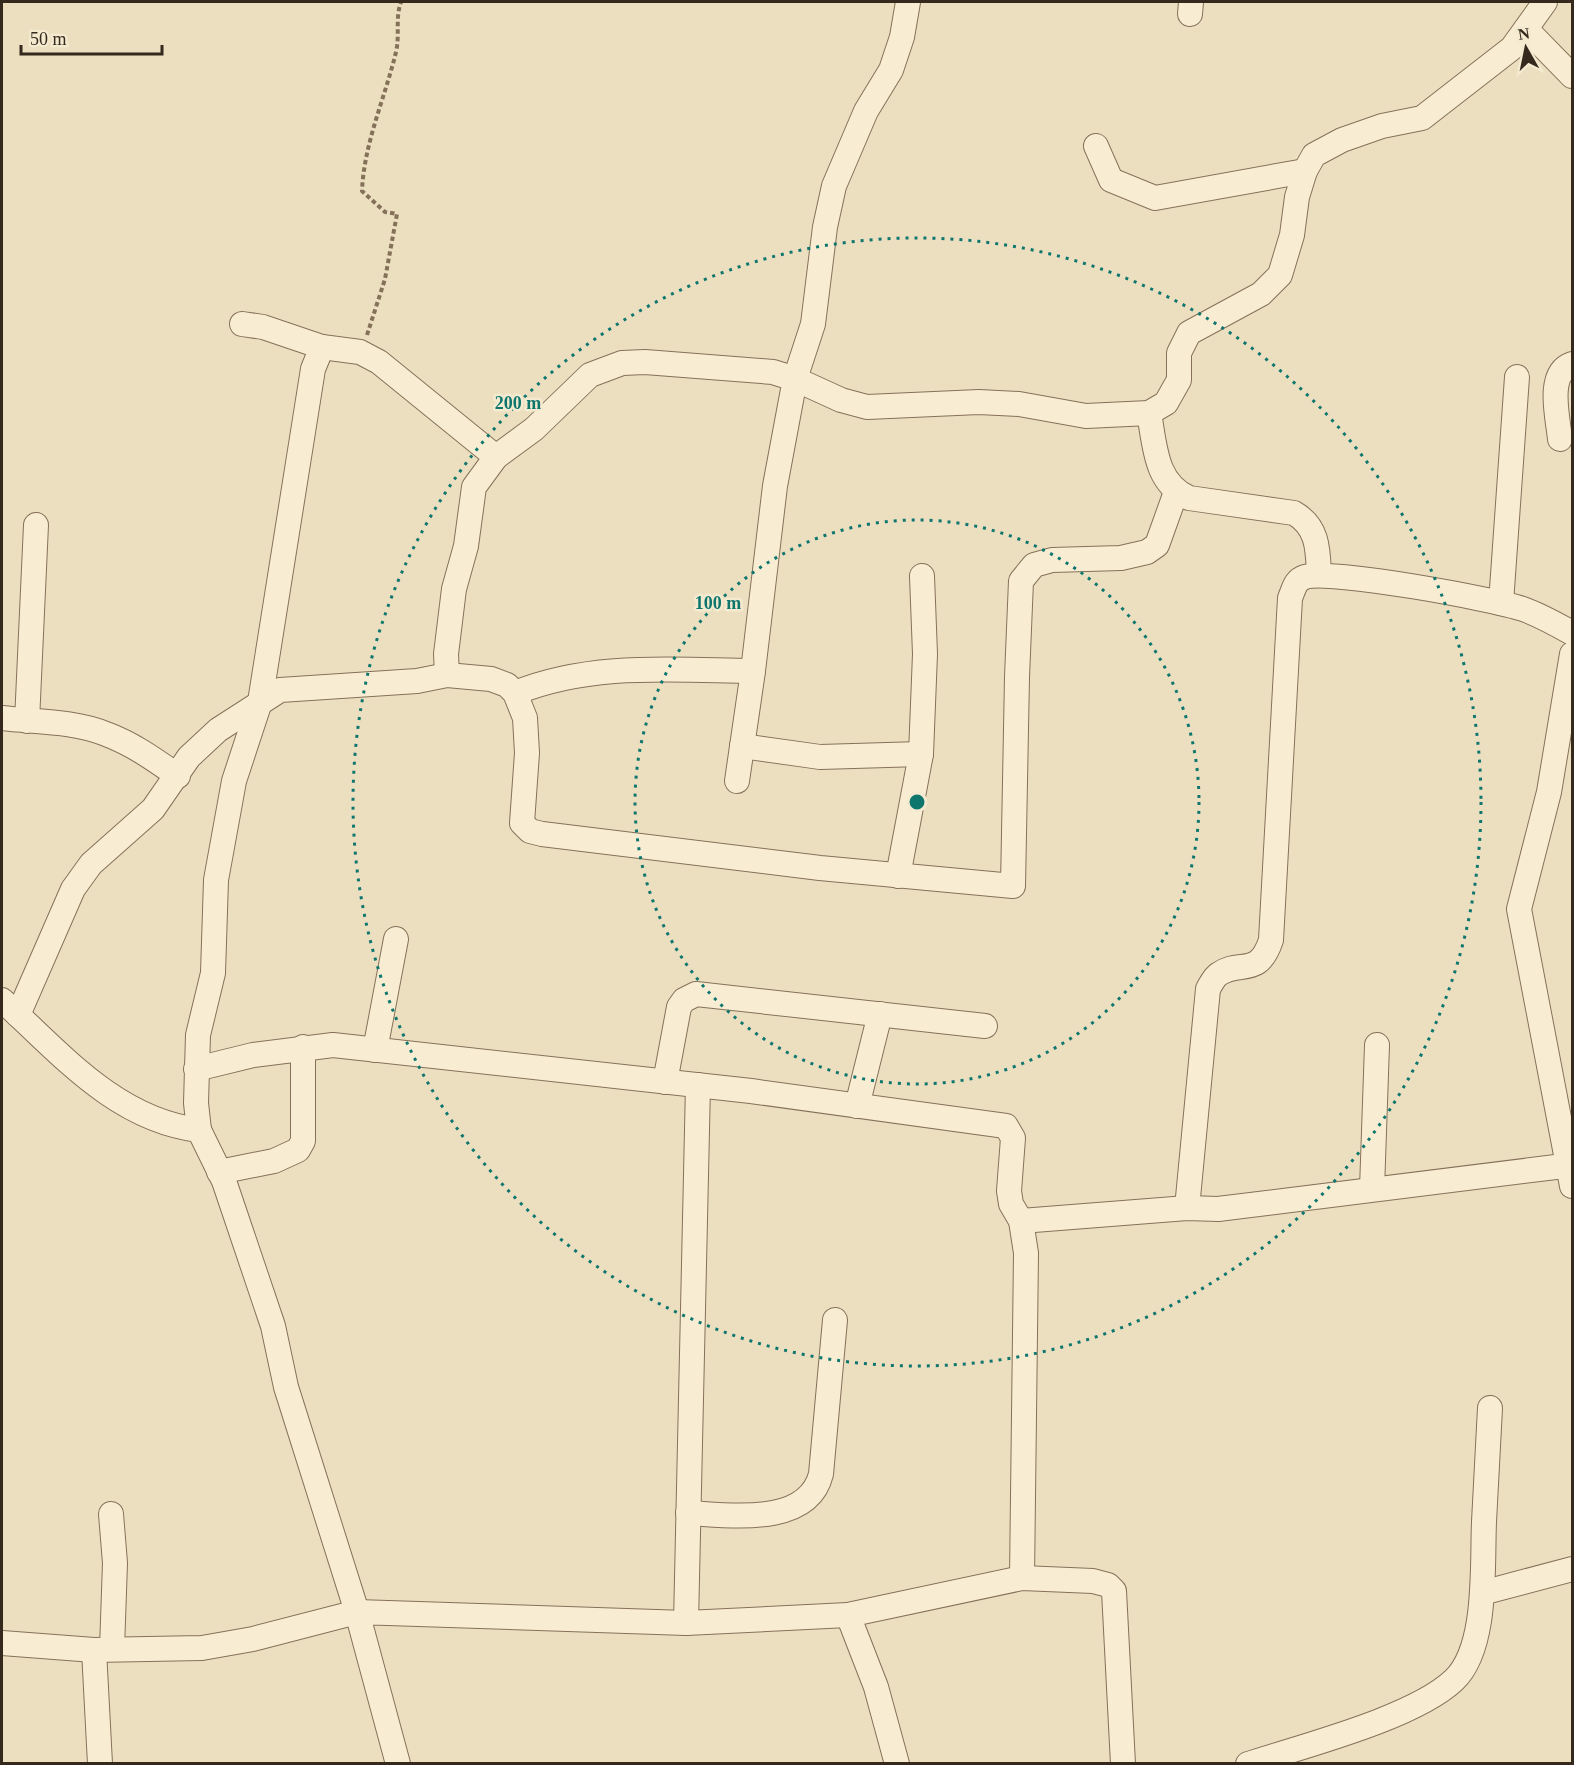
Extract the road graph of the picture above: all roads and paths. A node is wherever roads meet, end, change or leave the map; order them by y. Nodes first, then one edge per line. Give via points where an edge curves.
1 (401, 2) edge
2 (908, 2) edge
3 (1545, 2) edge
4 (1526, 29) junction
5 (1572, 76) edge
6 (1096, 146) dead end
7 (1305, 171) junction
8 (243, 324) dead end
9 (322, 347) junction
10 (360, 352) junction
11 (1572, 363) edge
12 (1517, 377) dead end
13 (795, 379) junction
14 (1149, 413) junction
15 (1560, 439) dead end
16 (496, 457) junction
17 (1176, 492) junction
18 (36, 525) dead end
19 (1319, 575) junction
20 (922, 576) dead end
21 (1501, 603) junction
22 (1572, 633) edge
23 (1572, 654) edge
24 (753, 671) junction
25 (447, 675) junction
26 (515, 693) junction
27 (260, 702) junction
28 (2, 718) edge
29 (27, 721) junction
30 (742, 746) junction
31 (921, 754) junction
32 (178, 776) junction
33 (737, 781) dead end
34 (898, 876) junction
35 (396, 939) dead end
36 (10, 1008) edge
37 (880, 1014) junction
38 (985, 1026) dead end
39 (1377, 1045) dead end
40 (303, 1047) junction
41 (375, 1050) junction
42 (196, 1069) junction
43 (665, 1082) junction
44 (698, 1085) junction
45 (858, 1106) junction
46 (199, 1130) junction
47 (219, 1172) junction
48 (1571, 1172) edge
49 (1372, 1189) junction
50 (1187, 1208) junction
51 (1021, 1221) junction
52 (835, 1320) dead end
53 (1490, 1408) dead end
54 (688, 1513) junction
55 (111, 1514) dead end
56 (1572, 1569) edge
57 (1022, 1578) junction
58 (1482, 1593) junction
59 (357, 1612) junction
60 (848, 1615) junction
61 (686, 1623) junction
62 (2, 1643) edge
63 (103, 1650) junction
64 (100, 1764) edge
65 (398, 1764) edge
66 (897, 1764) edge
67 (1123, 1764) edge
68 (1248, 1764) edge

1 - 10 path via 397,49 378,108 362,191 385,212 397,214 395,234 378,304
2 - 13 street via 891,70 866,111 834,186 813,324
3 - 4 street
4 - 5 street
4 - 7 street via 1512,48 1422,118 1342,140 1314,155
6 - 7 street via 1111,180 1155,198
7 - 14 street via 1297,197 1293,235 1280,275 1261,294 1189,333 1179,353 1179,380 1166,403
8 - 9 street
9 - 10 street
9 - 27 street via 313,369
10 - 16 street via 379,362
11 - 15 street via 1562,371 1556,384
12 - 21 street
13 - 14 street via 867,407 979,402 1019,404 1086,417
13 - 16 street via 739,368 622,363 590,375 534,429
13 - 24 street via 775,486
14 - 17 street via 1158,462 1165,480
16 - 25 street via 474,487 466,546 454,589
17 - 19 street via 1189,498 1294,513 1304,519 1317,541
17 - 34 street via 1157,545 1147,552 1034,565 1022,580 1013,885
18 - 29 street
19 - 21 street
19 - 50 street via 1296,582 1290,598 1271,940 1266,953 1255,963 1217,974 1208,989
20 - 31 street via 925,654
21 - 22 street via 1523,609
23 - 48 street via 1549,792 1520,909
24 - 26 street via 591,672 543,682
24 - 30 street
25 - 26 street via 491,679
25 - 27 street via 417,681 280,690
26 - 34 street via 525,718 522,823 530,831
27 - 32 street via 211,736 189,757
27 - 42 street via 234,781 216,880 213,973 198,1035
28 - 29 street
29 - 32 street via 105,733
30 - 31 street via 820,757
30 - 33 street
31 - 34 street
32 - 36 street via 153,809 92,864 74,889
35 - 41 street
36 - 46 street via 71,1066 114,1098 148,1116
37 - 38 street
37 - 43 street via 689,996 680,1007
37 - 45 street
39 - 49 street
40 - 41 street
40 - 42 street
40 - 47 street via 303,1141 298,1150 274,1161
41 - 43 street
42 - 46 street
43 - 44 street
44 - 45 street
44 - 54 street
45 - 51 street via 1006,1126 1013,1138 1008,1191
46 - 47 street
47 - 59 street via 273,1326 286,1387
48 - 49 street
49 - 50 street via 1218,1209
50 - 51 street
51 - 57 street via 1026,1253
52 - 54 street via 821,1474 811,1497 800,1505 773,1512
53 - 58 street
54 - 61 street
55 - 63 street via 115,1563
56 - 58 street
57 - 60 street
57 - 67 street via 1094,1581 1114,1591
58 - 68 street via 1473,1647 1456,1678 1432,1697 1357,1729
59 - 61 street
59 - 63 street via 202,1648
59 - 65 street
60 - 61 street
60 - 66 street via 876,1687
62 - 63 street
63 - 64 street

